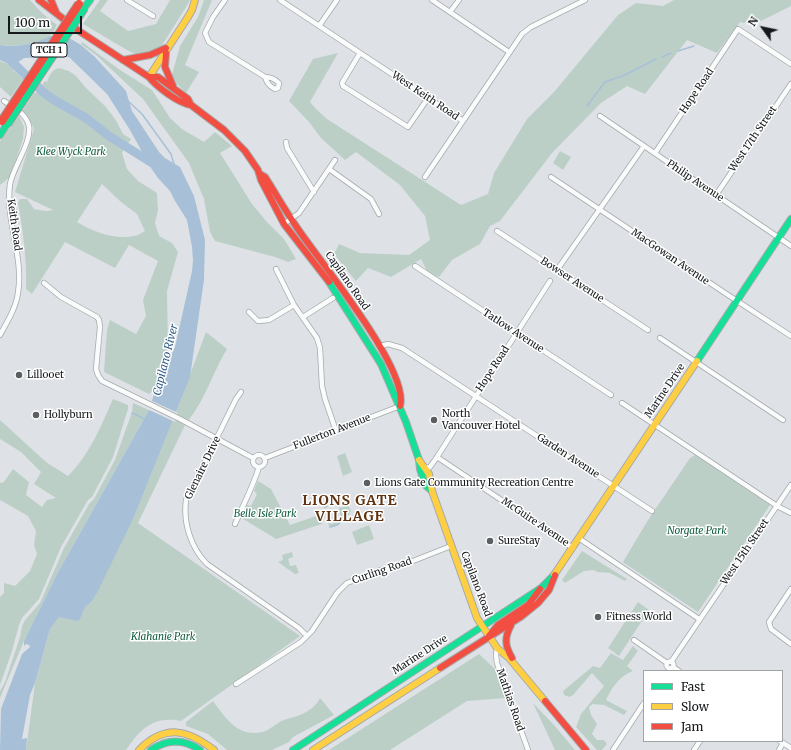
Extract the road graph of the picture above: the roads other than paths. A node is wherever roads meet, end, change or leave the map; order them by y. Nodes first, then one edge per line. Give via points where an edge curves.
1 (39, 0) edge
2 (50, 0) edge
3 (90, 0) edge
4 (127, 0) edge
5 (195, 0) edge
6 (225, 0) edge
7 (280, 0) edge
8 (337, 0) edge
9 (432, 0) edge
10 (458, 0) edge
11 (585, 0) edge
12 (81, 3) edge
13 (56, 12) junction
14 (450, 12) junction
15 (153, 16) dead end
16 (319, 26) junction
17 (169, 46) junction
18 (509, 52) junction
19 (360, 53) junction
20 (123, 60) junction
21 (791, 64) edge
22 (149, 77) junction
23 (265, 78) dead end
24 (791, 84) edge
25 (174, 89) junction
26 (428, 98) junction
27 (4, 101) dead end
28 (191, 105) junction
29 (600, 116) dead end
30 (463, 121) junction
31 (3, 123) edge
32 (0, 135) edge
33 (286, 142) dead end
34 (644, 146) junction
35 (655, 153) junction
36 (335, 160) dead end
37 (329, 169) junction
38 (260, 174) junction
39 (425, 177) dead end
40 (551, 177) dead end
41 (314, 192) junction
42 (716, 195) junction
43 (600, 210) junction
44 (379, 214) dead end
45 (291, 218) junction
46 (791, 219) edge
47 (284, 224) junction
48 (497, 231) dead end
49 (779, 238) junction
50 (791, 246) edge
51 (415, 266) dead end
52 (276, 269) dead end
53 (557, 270) junction
54 (550, 281) dead end
55 (44, 284) dead end
56 (333, 298) dead end
57 (737, 301) junction
58 (294, 305) junction
59 (249, 312) dead end
60 (349, 313) junction
61 (303, 317) junction
62 (648, 330) dead end
63 (517, 333) junction
64 (0, 335) edge
65 (791, 336) edge
66 (660, 338) dead end
67 (381, 346) junction
68 (696, 362) junction
69 (241, 392) dead end
70 (612, 395) dead end
71 (476, 396) junction
72 (622, 403) dead end
73 (400, 406) junction
74 (783, 420) dead end
75 (654, 425) junction
76 (336, 431) junction
77 (217, 438) junction
78 (437, 457) junction
79 (253, 458) junction
80 (265, 458) junction
81 (419, 460) junction
82 (259, 467) junction
83 (427, 468) junction
84 (791, 485) edge
85 (613, 486) junction
86 (432, 491) junction
87 (777, 506) junction
88 (652, 511) dead end
89 (791, 513) edge
90 (235, 524) dead end
91 (580, 538) junction
92 (451, 546) junction
93 (573, 548) junction
94 (556, 573) junction
95 (541, 588) junction
96 (791, 589) edge
97 (699, 619) junction
98 (512, 623) junction
99 (482, 626) junction
100 (307, 636) junction
101 (489, 637) junction
102 (634, 640) dead end
103 (791, 644) edge
104 (497, 648) junction
105 (669, 666) edge
106 (517, 667) junction
107 (236, 684) dead end
108 (643, 705) edge
109 (782, 742) edge
110 (791, 748) edge
111 (139, 750) edge
112 (151, 750) edge
113 (200, 750) edge
114 (214, 750) edge
115 (293, 750) edge
116 (313, 750) edge
117 (528, 750) edge
118 (586, 750) edge
119 (613, 750) edge
120 (779, 750) edge

1 - 13 main road, Capilano Road via 48,9
2 - 13 main road, Capilano Road
3 - 12 main road
4 - 15 street
5 - 17 main road via 188,17
6 - 23 street via 205,33 209,42
7 - 16 street, West Keith Road
8 - 16 street
9 - 14 street
10 - 14 street
11 - 18 street, West Keith Road via 532,27 522,34
12 - 31 main road, TCH 1, bridge
13 - 20 main road, Capilano Road via 79,31
14 - 18 street
16 - 19 street, West Keith Road
17 - 20 main road via 151,56
17 - 22 main road
17 - 25 main road via 165,71
18 - 30 street, West Keith Road
19 - 26 street, West Keith Road
19 - 26 street via 342,83 343,86 408,127
20 - 22 main road, Capilano Road
21 - 35 street, Hope Road via 738,29
22 - 25 main road, Capilano Road via 158,77
22 - 28 main road, Capilano Road via 155,84 185,104
24 - 42 street, West 17th Street
25 - 28 main road, Capilano Road
26 - 30 street, West Keith Road
27 - 64 street, Keith Road via 22,113 29,133 11,182 9,198 19,264 18,294
28 - 38 main road, Capilano Road via 232,135
29 - 34 street, Philip Avenue
30 - 39 street
31 - 32 main road, TCH 1
33 - 41 street via 287,148
34 - 35 street, Philip Avenue
34 - 43 street
35 - 42 street, Philip Avenue
36 - 37 street
37 - 41 street
37 - 44 street via 371,199
38 - 45 main road, Capilano Road via 265,177
38 - 47 main road, Capilano Road
40 - 43 street, MacGowan Avenue
41 - 45 street via 299,213
42 - 49 street, Philip Avenue
43 - 53 street
43 - 57 street, MacGowan Avenue
45 - 47 street
45 - 67 main road, Capilano Road
46 - 49 main road, Marine Drive
47 - 60 main road, Capilano Road
48 - 53 street, Bowser Avenue
49 - 50 street, Philip Avenue
49 - 57 main road, Marine Drive
51 - 63 street, Tatlow Avenue
52 - 58 street
53 - 62 street, Bowser Avenue
54 - 63 street, Hope Road
55 - 77 street via 99,320 96,373 102,381
56 - 61 street
57 - 65 street, MacGowan Avenue
57 - 68 main road, Marine Drive
58 - 59 street via 269,320 258,320
58 - 61 street
60 - 67 main road via 356,317 376,344
60 - 73 main road, Capilano Road via 381,364
61 - 76 street via 317,338 320,348 322,386
63 - 70 street, Tatlow Avenue
63 - 71 street, Hope Road
66 - 68 street
67 - 71 street, Garden Avenue via 388,344 402,348
67 - 73 main road, Capilano Road via 396,375 402,399
68 - 74 street
68 - 75 main road, Marine Drive
69 - 77 street, Glenaire Drive
71 - 78 street, Hope Road
71 - 85 street, Garden Avenue
72 - 75 street
73 - 76 street, Fullerton Avenue
73 - 81 main road, Capilano Road
75 - 85 main road, Marine Drive
75 - 87 street
76 - 80 street, Fullerton Avenue
77 - 79 street
77 - 100 street, Glenaire Drive via 186,500 187,528 197,553 207,564
78 - 83 street, Hope Road
78 - 93 street, McGuire Avenue
79 - 80 street via 258,454
79 - 82 street via 254,464
80 - 82 street via 265,463
81 - 83 main road
81 - 86 main road, Capilano Road via 425,485
82 - 90 street
83 - 86 main road, Capilano Road via 432,481
84 - 87 street, West 15th Street
85 - 88 street, Garden Avenue
85 - 91 main road, Marine Drive
86 - 92 main road, Capilano Road
87 - 89 street
87 - 97 street, West 15th Street
91 - 93 main road, Marine Drive
91 - 97 street, McGuire Avenue
92 - 99 main road, Capilano Road
92 - 100 street, Curling Road via 347,583
93 - 94 main road, Marine Drive
94 - 95 main road, Marine Drive
94 - 98 main road, Marine Drive via 549,590 529,611
95 - 99 main road, Marine Drive
95 - 101 main road via 532,601 495,627
96 - 103 street via 769,622 773,631
97 - 105 street, West 15th Street
98 - 101 main road, Marine Drive
98 - 106 main road via 505,634 505,640
99 - 101 main road, Capilano Road
99 - 115 main road, Marine Drive
100 - 107 street, Curling Road via 293,648
101 - 104 main road, Capilano Road
101 - 116 main road, Marine Drive
102 - 105 street
104 - 106 main road
104 - 117 street, Mathias Road via 497,663
106 - 118 main road
108 - 119 street
109 - 110 street
109 - 120 street
111 - 114 main road via 156,736 167,732 180,732 196,736
112 - 113 main road via 165,742 179,741 192,744

